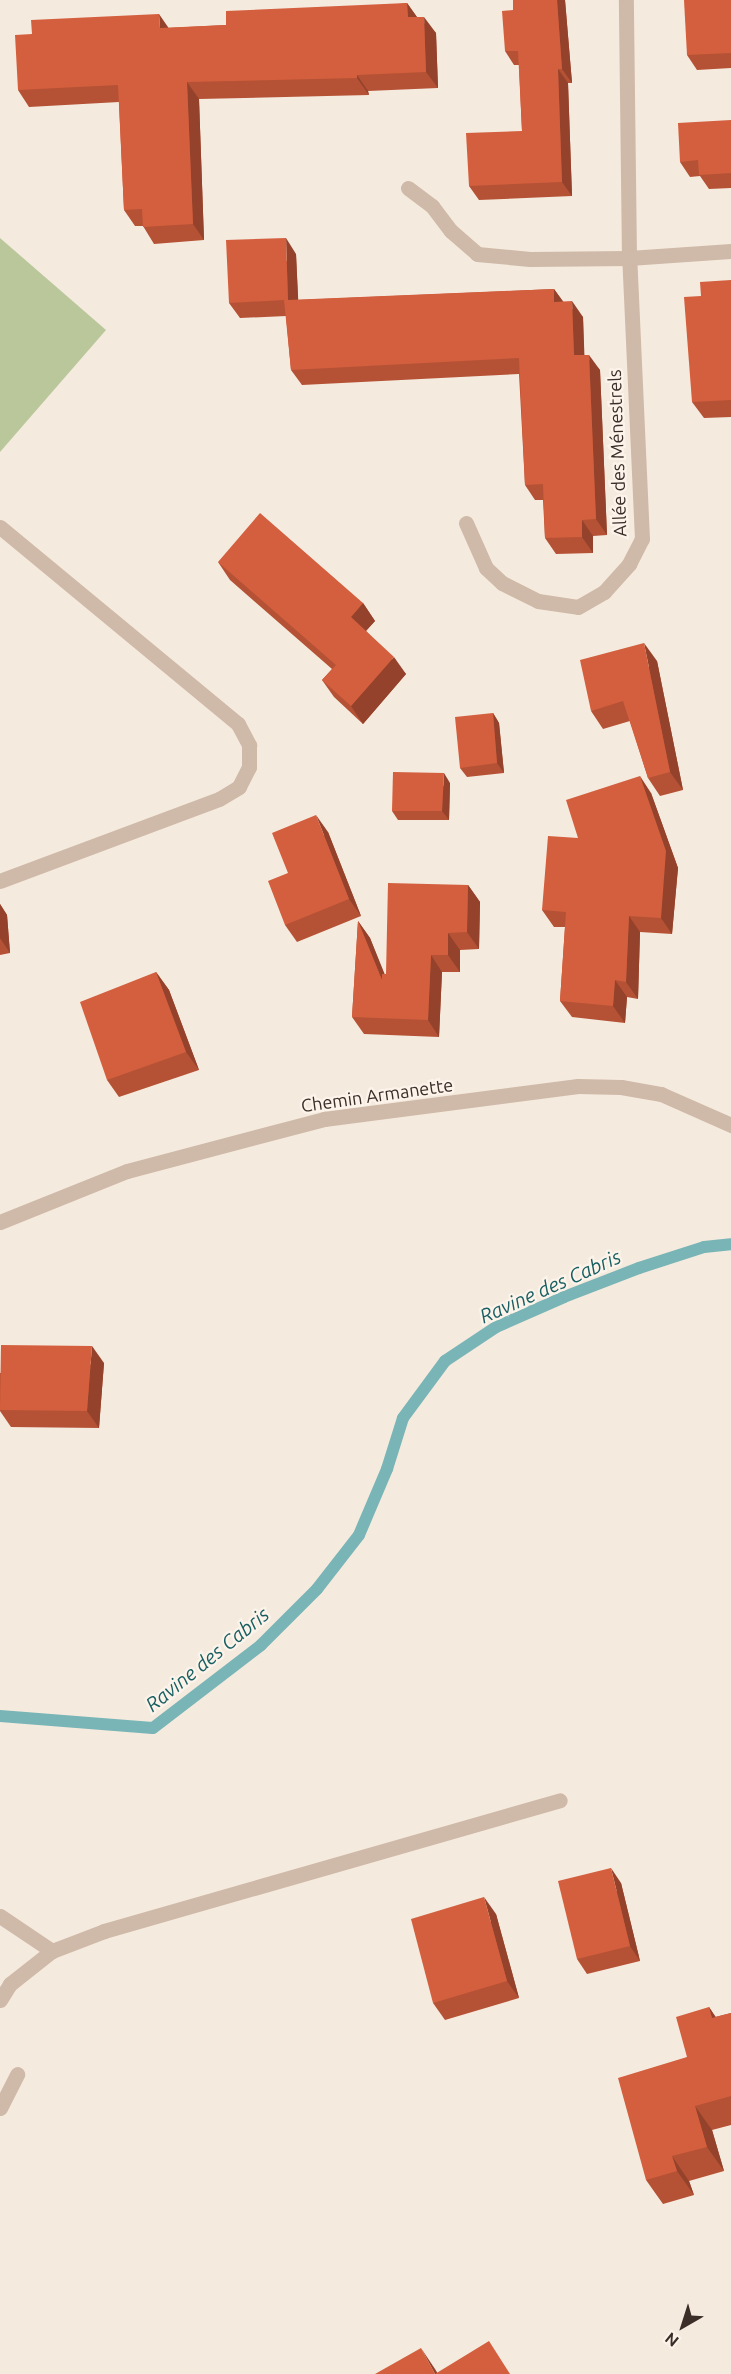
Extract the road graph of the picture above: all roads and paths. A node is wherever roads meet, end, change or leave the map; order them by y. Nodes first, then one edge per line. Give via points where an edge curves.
1 (626, 0) edge
2 (408, 188) dead end
3 (731, 251) edge
4 (629, 258) junction
5 (466, 523) dead end
6 (0, 526) edge
7 (0, 881) edge
8 (731, 1125) edge
9 (0, 1222) edge
10 (560, 1800) dead end
11 (0, 1916) edge
12 (52, 1951) junction
13 (0, 2000) edge
14 (17, 2074) dead end
15 (0, 2108) edge

1 - 4 street, Allée des Ménestrels
2 - 4 street via 432,206 451,231 477,254 530,259
3 - 4 street
4 - 5 street, Allée des Ménestrels via 642,539 629,564 604,592 578,607 538,601 502,584 486,568
6 - 7 street via 238,724 249,746 249,767 240,787 219,799
8 - 9 street, Chemin Armanette via 661,1094 589,1086 324,1119 127,1171
10 - 12 street via 104,1931
11 - 12 street
12 - 13 street via 10,1984
14 - 15 street

